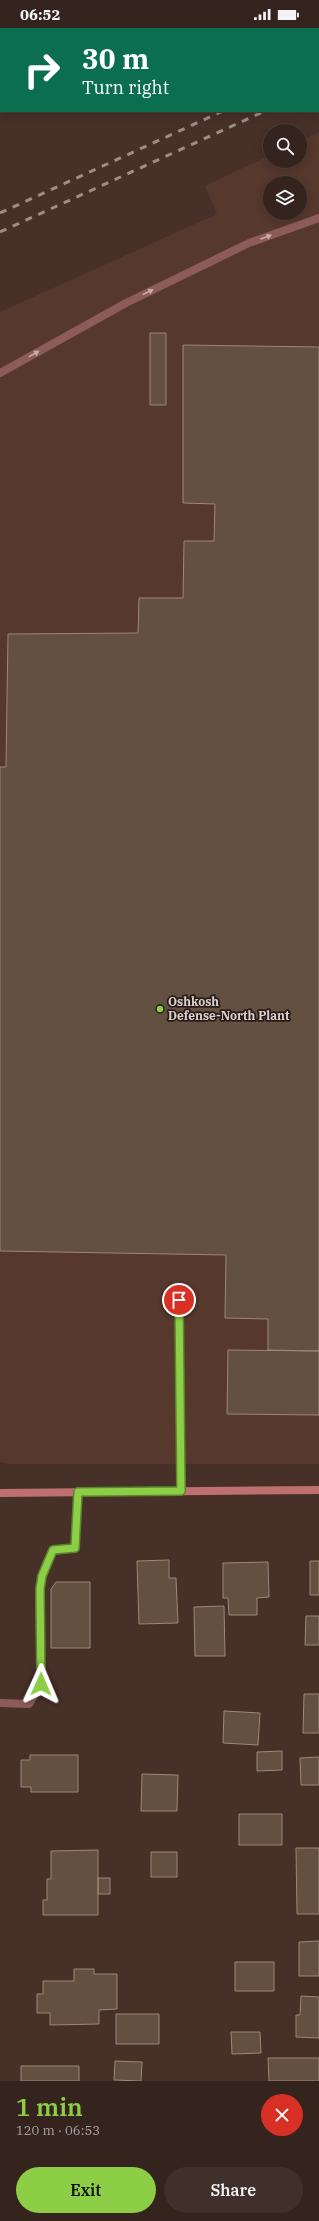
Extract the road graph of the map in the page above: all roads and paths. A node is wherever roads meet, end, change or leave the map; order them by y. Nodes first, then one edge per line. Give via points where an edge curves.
1 (319, 218) edge
2 (0, 373) edge
3 (179, 1300) dead end
4 (319, 1490) edge
5 (181, 1491) junction
6 (78, 1492) junction
7 (0, 1493) edge
8 (0, 1703) edge

2 -> 1 lane via 126,303 248,243
3 - 5 lane
4 - 5 street
5 - 6 street
6 - 7 street
6 - 8 lane via 75,1548 53,1550 42,1576 39,1602 41,1684 28,1704

